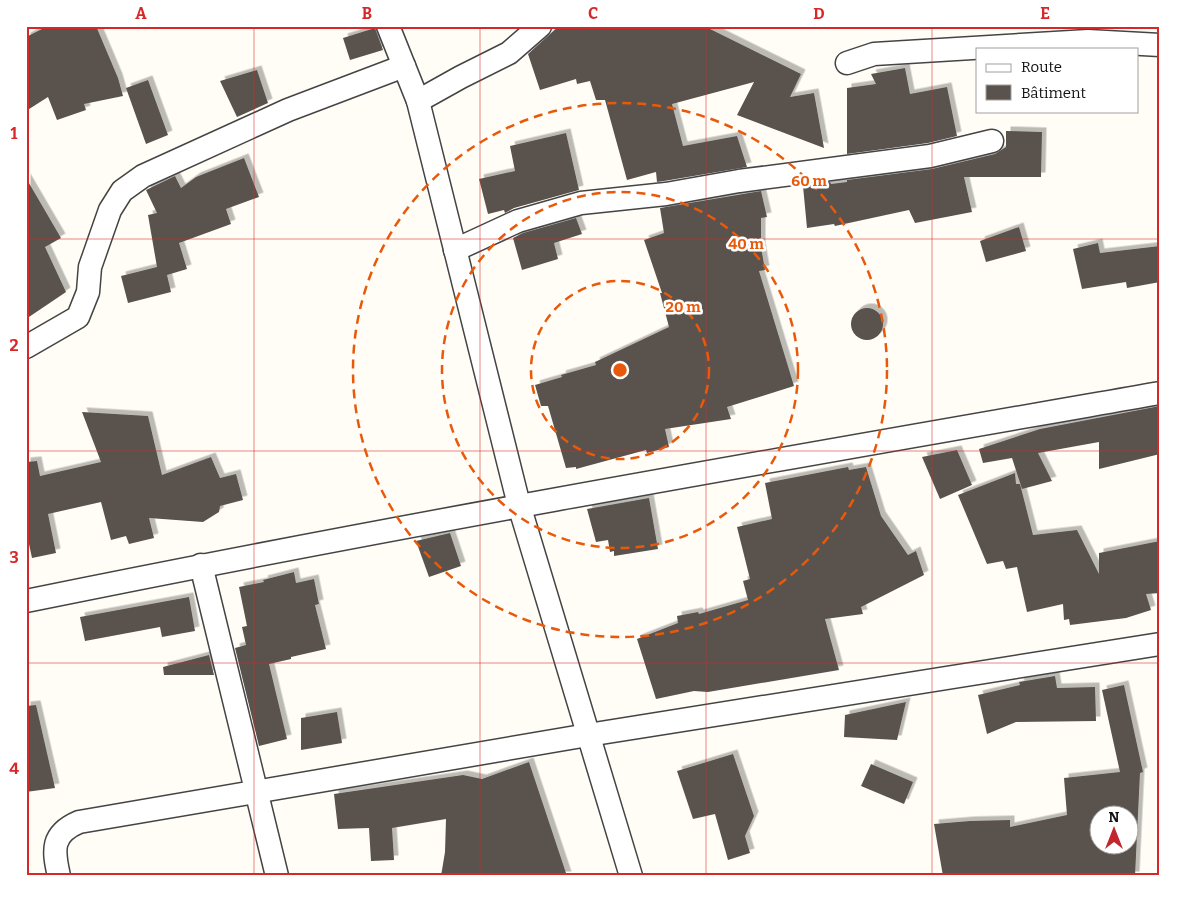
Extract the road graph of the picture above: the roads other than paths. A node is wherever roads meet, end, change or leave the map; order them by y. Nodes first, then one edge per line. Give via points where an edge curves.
1 (388, 26) edge
2 (540, 26) edge
3 (1160, 45) edge
4 (976, 48) edge
5 (976, 48) edge
6 (847, 63) dead end
7 (404, 66) junction
8 (418, 101) junction
9 (992, 141) dead end
10 (455, 250) junction
11 (26, 347) edge
12 (1160, 393) edge
13 (519, 505) junction
14 (200, 565) junction
15 (26, 601) edge
16 (1160, 644) edge
17 (588, 735) junction
18 (256, 792) junction
19 (59, 876) edge
20 (277, 876) edge
21 (631, 876) edge

1 - 7 street
2 - 8 street via 510,53
3 - 4 street via 1079,42
5 - 6 street via 874,54
7 - 8 street
7 - 11 street via 288,110 143,176 122,191 110,210 90,267 88,292 78,317
8 - 10 street
9 - 10 street via 930,156 581,203 518,221
10 - 13 street
12 - 13 street
13 - 14 street
13 - 17 street
14 - 15 street
14 - 18 street
16 - 17 street
17 - 18 street
17 - 21 street
18 - 19 street via 68,827 58,837 54,854
18 - 20 street

